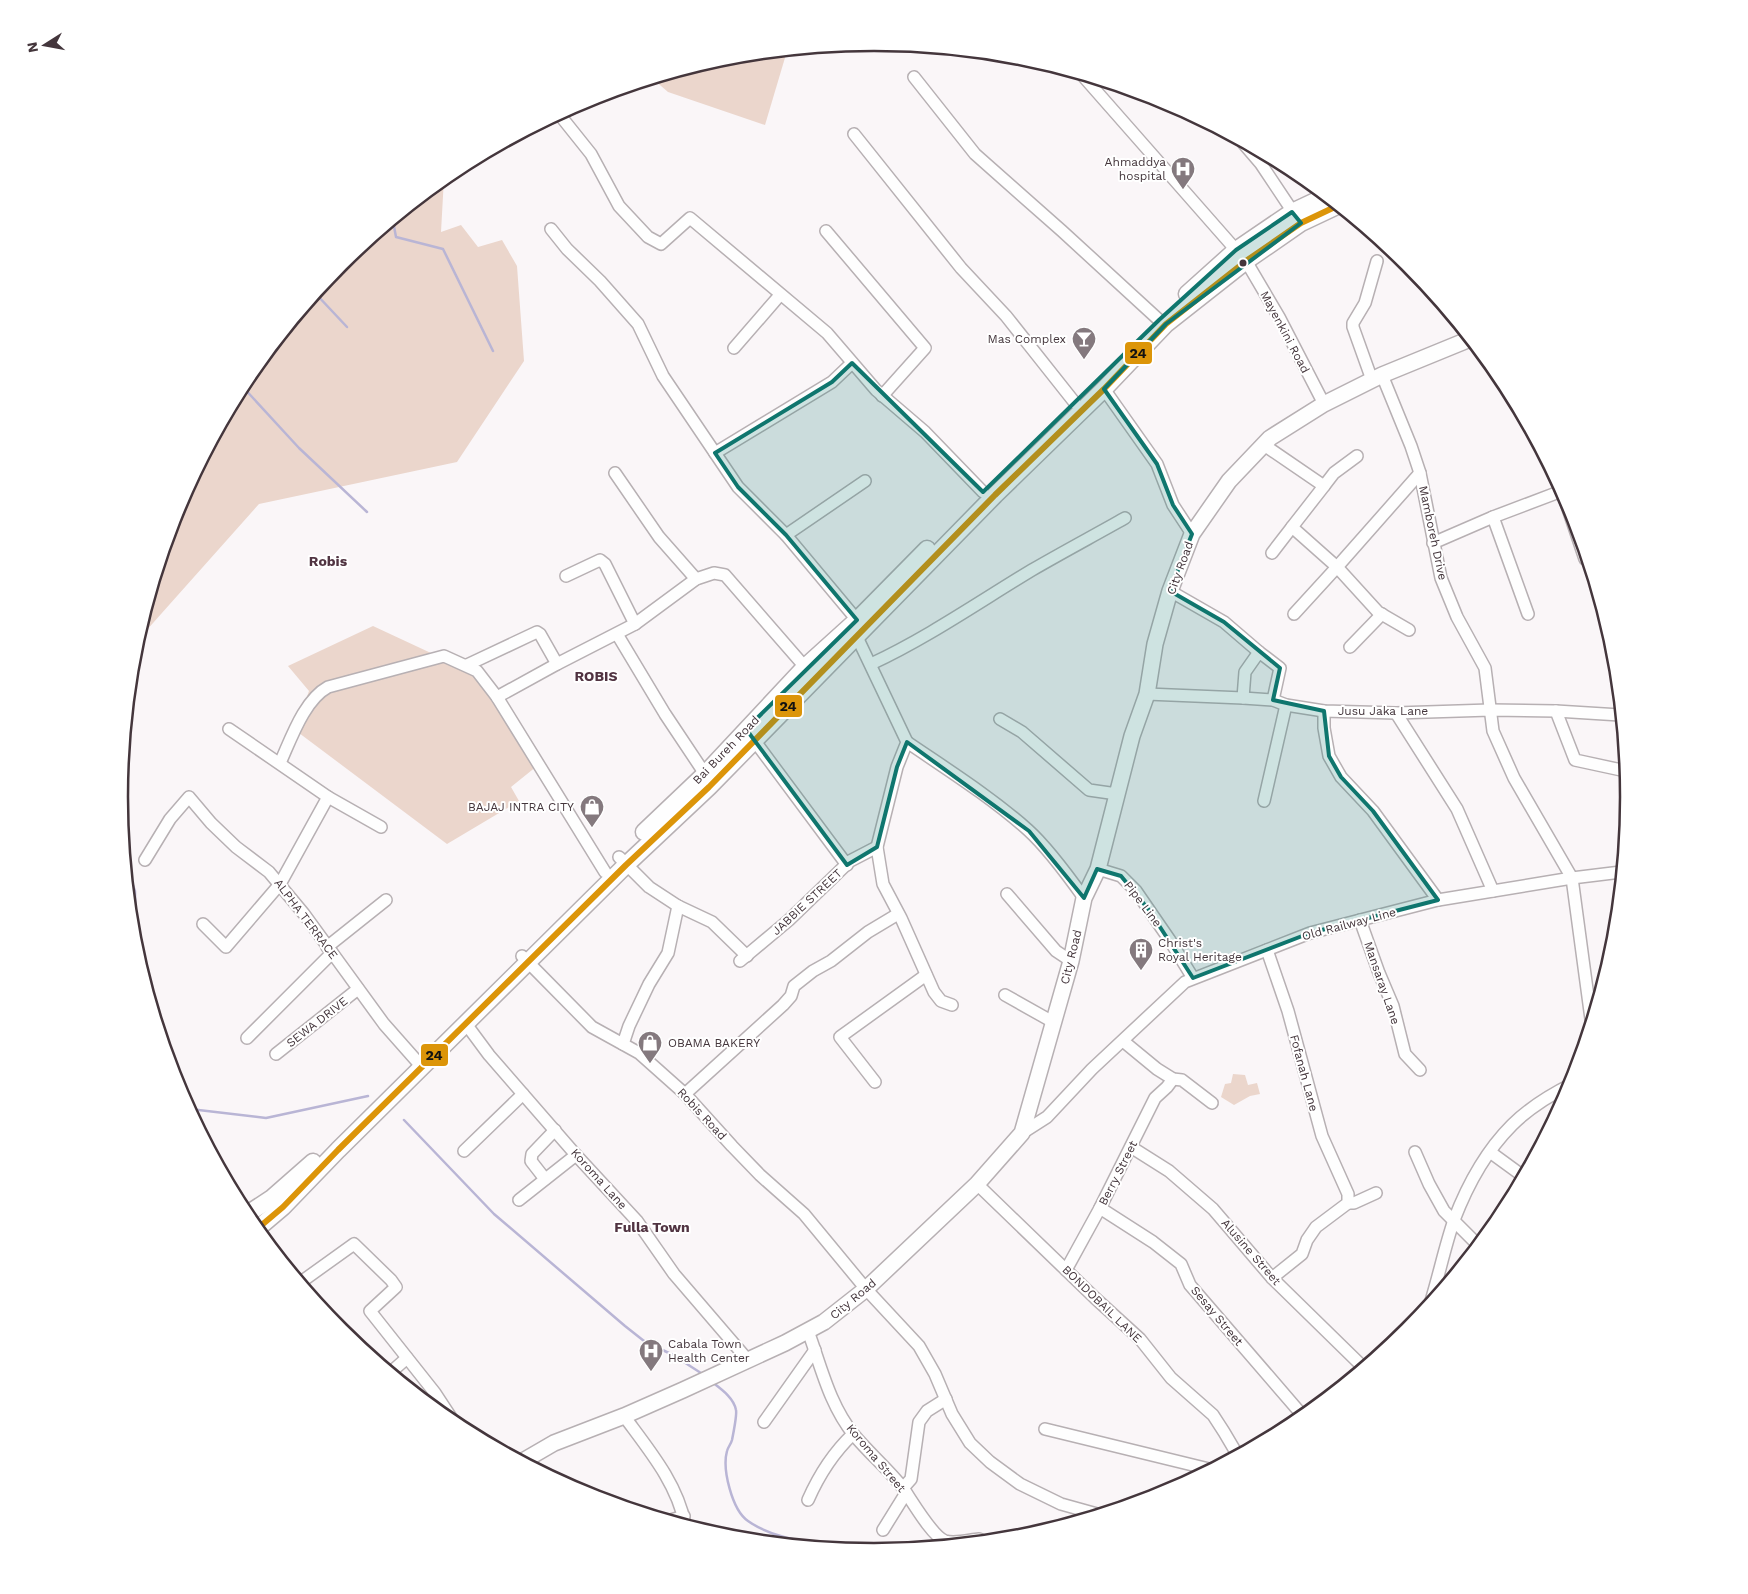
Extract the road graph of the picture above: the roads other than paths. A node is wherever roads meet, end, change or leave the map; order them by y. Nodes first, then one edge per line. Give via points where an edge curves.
1 (914, 77) dead end
2 (1090, 84) edge
3 (563, 119) edge
4 (854, 134) dead end
5 (1253, 155) edge
6 (1260, 159) edge
7 (1261, 164) junction
8 (1321, 200) edge
9 (1331, 208) edge
10 (1296, 218) junction
11 (551, 229) dead end
12 (826, 231) dead end
13 (1241, 256) junction
14 (1377, 261) dead end
15 (780, 295) junction
16 (1158, 320) junction
17 (1465, 341) edge
18 (734, 348) dead end
19 (852, 363) junction
20 (1377, 378) junction
21 (1104, 389) junction
22 (882, 396) junction
23 (1075, 403) junction
24 (1324, 404) junction
25 (1264, 445) junction
26 (715, 453) junction
27 (1357, 456) dead end
28 (615, 473) dead end
29 (1420, 473) junction
30 (865, 481) dead end
31 (1324, 486) junction
32 (983, 492) junction
33 (1555, 494) edge
34 (1493, 517) junction
35 (1126, 518) dead end
36 (1292, 527) junction
37 (1192, 534) junction
38 (786, 535) junction
39 (1433, 543) junction
40 (1272, 553) dead end
41 (1337, 567) junction
42 (566, 576) dead end
43 (696, 579) junction
44 (1170, 591) junction
45 (1294, 614) dead end
46 (1382, 614) junction
47 (1528, 614) dead end
48 (857, 620) junction
49 (635, 624) junction
50 (1408, 630) dead end
51 (618, 634) junction
52 (857, 637) junction
53 (1350, 647) dead end
54 (1259, 652) junction
55 (557, 664) junction
56 (871, 664) junction
57 (467, 665) junction
58 (805, 667) junction
59 (1147, 694) junction
60 (497, 697) junction
61 (1243, 698) junction
62 (1273, 700) junction
63 (1286, 705) junction
64 (1490, 710) junction
65 (1324, 711) junction
66 (1556, 711) junction
67 (1396, 713) junction
68 (1615, 715) edge
69 (1000, 719) dead end
70 (228, 729) dead end
71 (750, 734) junction
72 (907, 742) junction
73 (280, 763) junction
74 (1619, 769) edge
75 (705, 774) junction
76 (1117, 794) junction
77 (328, 797) junction
78 (1264, 801) dead end
79 (381, 827) dead end
80 (877, 847) junction
81 (1107, 855) dead end
82 (145, 860) dead end
83 (622, 861) junction
84 (847, 865) junction
85 (1100, 870) junction
86 (604, 872) junction
87 (1615, 873) edge
88 (1572, 878) junction
89 (280, 884) junction
90 (1493, 891) junction
91 (1007, 894) dead end
92 (1084, 898) junction
93 (386, 900) dead end
94 (1438, 900) junction
95 (678, 906) junction
96 (898, 914) junction
97 (1360, 920) junction
98 (203, 924) dead end
99 (330, 950) junction
100 (1267, 950) junction
101 (525, 959) junction
102 (1071, 961) junction
103 (926, 974) junction
104 (1193, 978) junction
105 (358, 989) junction
106 (1005, 995) dead end
107 (952, 1005) dead end
108 (1589, 1006) edge
109 (1053, 1022) junction
110 (466, 1024) junction
111 (247, 1038) dead end
112 (1123, 1041) junction
113 (623, 1044) junction
114 (276, 1054) dead end
115 (420, 1064) junction
116 (1420, 1070) dead end
117 (1173, 1078) junction
118 (875, 1082) dead end
119 (1559, 1090) edge
120 (523, 1094) junction
121 (685, 1094) junction
122 (1212, 1103) dead end
123 (555, 1130) junction
124 (1022, 1133) junction
125 (1131, 1147) junction
126 (464, 1151) dead end
127 (1416, 1152) dead end
128 (1490, 1152) junction
129 (576, 1155) junction
130 (1518, 1173) edge
131 (545, 1180) junction
132 (977, 1184) junction
133 (1376, 1193) dead end
134 (1348, 1198) junction
135 (519, 1200) dead end
136 (1100, 1208) junction
137 (253, 1210) edge
138 (1454, 1221) junction
139 (263, 1224) edge
140 (1473, 1240) edge
141 (1066, 1270) junction
142 (1272, 1278) junction
143 (305, 1279) edge
144 (866, 1289) junction
145 (1434, 1290) edge
146 (808, 1331) junction
147 (815, 1350) junction
148 (407, 1358) junction
149 (747, 1359) junction
150 (1360, 1363) edge
151 (395, 1369) edge
152 (946, 1399) junction
153 (443, 1405) edge
154 (1298, 1410) edge
155 (624, 1416) junction
156 (764, 1422) dead end
157 (1045, 1429) dead end
158 (853, 1434) junction
159 (1234, 1450) edge
160 (529, 1458) edge
161 (1202, 1467) edge
162 (904, 1491) junction
163 (808, 1500) dead end
164 (1087, 1511) edge
165 (683, 1517) edge
166 (883, 1530) dead end
167 (943, 1539) edge

1 - 16 street via 975,154
2 - 13 street, Mayenkini Road
3 - 15 street via 591,154 619,206 648,237 662,244 690,218
4 - 23 street
5 - 7 street
6 - 7 street
7 - 10 street
8 - 10 highway, Bai Bureh Road
9 - 10 highway, Bai Bureh Road
10 - 13 highway, Bai Bureh Road
11 - 26 street via 638,324 663,376
12 - 22 street via 925,348
13 - 16 highway, Bai Bureh Road
13 - 21 highway, Bai Bureh Road via 1166,324
13 - 24 street, Mayenkini Road via 1279,317
14 - 20 street, Mamboreh Drive via 1366,303 1353,323
15 - 18 street
15 - 19 street via 827,333
16 - 23 highway, Bai Bureh Road
17 - 20 main road, City Road
19 - 22 street
19 - 26 street via 832,382
20 - 24 main road, City Road
20 - 29 street, Mamboreh Drive via 1411,446
21 - 37 street via 1157,464 1173,505
21 - 52 highway, Bai Bureh Road
22 - 32 street via 925,432
23 - 32 highway, Bai Bureh Road
24 - 25 main road, City Road
25 - 31 street
25 - 37 main road, City Road via 1229,481
26 - 38 street via 738,487
27 - 31 street via 1334,473
28 - 43 street via 659,537
29 - 39 street, Mamboreh Drive
29 - 41 street
30 - 38 street
31 - 36 street
32 - 48 highway, Bai Bureh Road
33 - 34 street
34 - 39 street
34 - 47 street
35 - 56 street
36 - 40 street
36 - 41 street
37 - 44 main road, City Road
38 - 48 street
39 - 64 street, Mamboreh Drive via 1441,578 1484,668
41 - 45 street
41 - 46 street
42 - 49 street via 600,560
43 - 49 street
43 - 58 street via 714,572 725,575
44 - 54 street via 1224,622
44 - 59 main road, City Road
46 - 50 street
46 - 53 street
48 - 58 highway, Bai Bureh Road
49 - 51 street
51 - 55 street
51 - 75 street
52 - 56 street
52 - 71 highway, Bai Bureh Road
54 - 61 street via 1245,672
54 - 62 street via 1280,668
55 - 57 street via 537,632
55 - 60 street
56 - 72 street
57 - 60 street via 477,671
57 - 73 street via 444,656 328,687 312,699
58 - 71 highway, Bai Bureh Road
59 - 61 street, Jusu Jaka Lane
59 - 76 main road, City Road
60 - 86 street
61 - 62 street, Jusu Jaka Lane
62 - 63 street, Jusu Jaka Lane
63 - 65 street, Jusu Jaka Lane
63 - 78 street
64 - 66 street, Jusu Jaka Lane
64 - 67 street, Jusu Jaka Lane
64 - 88 street, Mamboreh Drive via 1493,731 1514,778
65 - 67 street, Jusu Jaka Lane
65 - 94 street via 1329,756 1341,777 1373,811
66 - 68 street, Jusu Jaka Lane
66 - 74 street via 1575,760
67 - 90 street via 1456,809
69 - 76 street via 1022,732 1089,790
70 - 73 street
71 - 75 highway, Bai Bureh Road
71 - 83 highway, Bai Bureh Road via 708,787
71 - 84 street
72 - 80 street via 897,767
72 - 92 street via 1029,831
73 - 77 street
75 - 83 highway, Bai Bureh Road
76 - 85 main road, City Road
77 - 79 street
77 - 89 street
80 - 84 street, JABBIE STREET
80 - 96 street via 883,884
81 - 85 street
82 - 89 street, ALPHA TERRACE via 170,819 189,797 223,835
83 - 86 highway, Bai Bureh Road
83 - 95 street via 649,887
83 - 101 highway, Bai Bureh Road
84 - 95 street, JABBIE STREET via 743,959 712,922
85 - 92 main road, City Road
85 - 104 street, Pipe Line via 1122,876 1136,891
86 - 101 highway, Bai Bureh Road
87 - 88 street, Old Railway Line
88 - 90 street, Old Railway Line
88 - 108 street
89 - 98 street via 226,947
89 - 99 street, ALPHA TERRACE
90 - 94 street, Old Railway Line
91 - 102 street via 1056,951
92 - 102 main road, City Road
93 - 99 street
94 - 97 street, Old Railway Line
95 - 113 street via 668,953 649,984
96 - 103 street
96 - 121 street via 794,986 783,1005
97 - 100 street, Old Railway Line via 1310,932
97 - 116 street, Mansaray Lane via 1393,1006 1405,1054
99 - 105 street, ALPHA TERRACE
99 - 111 street
100 - 104 street, Old Railway Line
100 - 134 street, Fofanah Lane via 1288,1011 1322,1136
101 - 110 highway, Bai Bureh Road
101 - 113 street, Robis Road via 592,1027
101 - 115 highway, Bai Bureh Road
102 - 109 main road, City Road
103 - 107 street via 941,1001
103 - 118 street via 840,1037
104 - 112 street, Old Railway Line
105 - 114 street, SEWA DRIVE
105 - 115 street, ALPHA TERRACE
106 - 109 street
109 - 124 main road, City Road
110 - 115 highway, Bai Bureh Road
110 - 120 street, Koroma Lane
112 - 117 street
112 - 124 street, Old Railway Line via 1047,1117
113 - 121 street, Robis Road via 639,1053
115 - 137 highway, Bai Bureh Road via 332,1146
115 - 139 highway, Bai Bureh Road
117 - 122 street via 1182,1080
117 - 125 street, Berry Street via 1155,1098
119 - 128 street via 1512,1125
120 - 123 street, Koroma Lane
120 - 126 street
121 - 144 street, Robis Road via 749,1164 804,1214
123 - 129 street, Koroma Lane
123 - 131 street via 532,1154 531,1161
124 - 132 main road, City Road
125 - 136 street, Berry Street
125 - 142 street, Alusine Street via 1169,1171 1213,1210
127 - 138 street via 1429,1184 1444,1211
128 - 130 street
128 - 138 street via 1469,1185
129 - 131 street
129 - 149 street, Koroma Lane via 637,1221 674,1274
131 - 135 street
132 - 141 street, BONDOBAIL LANE
132 - 144 main road, City Road
133 - 134 street via 1354,1202
134 - 142 street via 1316,1227 1302,1254
136 - 141 street, Berry Street
136 - 154 street, Sesay Street via 1181,1264 1190,1284
138 - 140 street
138 - 145 street
141 - 159 street, BONDOBAIL LANE via 1140,1339 1171,1378 1213,1416
142 - 150 street, Alusine Street
143 - 148 street via 354,1244 396,1287 370,1311
144 - 146 main road, City Road
144 - 152 street, Robis Road via 919,1346
146 - 147 street, Koroma Street
146 - 149 main road, City Road
147 - 156 street
147 - 158 street, Koroma Street via 827,1388
148 - 151 street
148 - 153 street
149 - 155 main road, City Road
152 - 162 street via 927,1411 919,1422 911,1479
152 - 164 street, Robis Road via 970,1443 990,1462 1020,1484 1061,1504
155 - 160 main road, City Road via 554,1443
155 - 165 street via 666,1472
157 - 161 street
158 - 162 street, Koroma Street
158 - 163 street via 838,1449
162 - 166 street
162 - 167 street, Koroma Street

